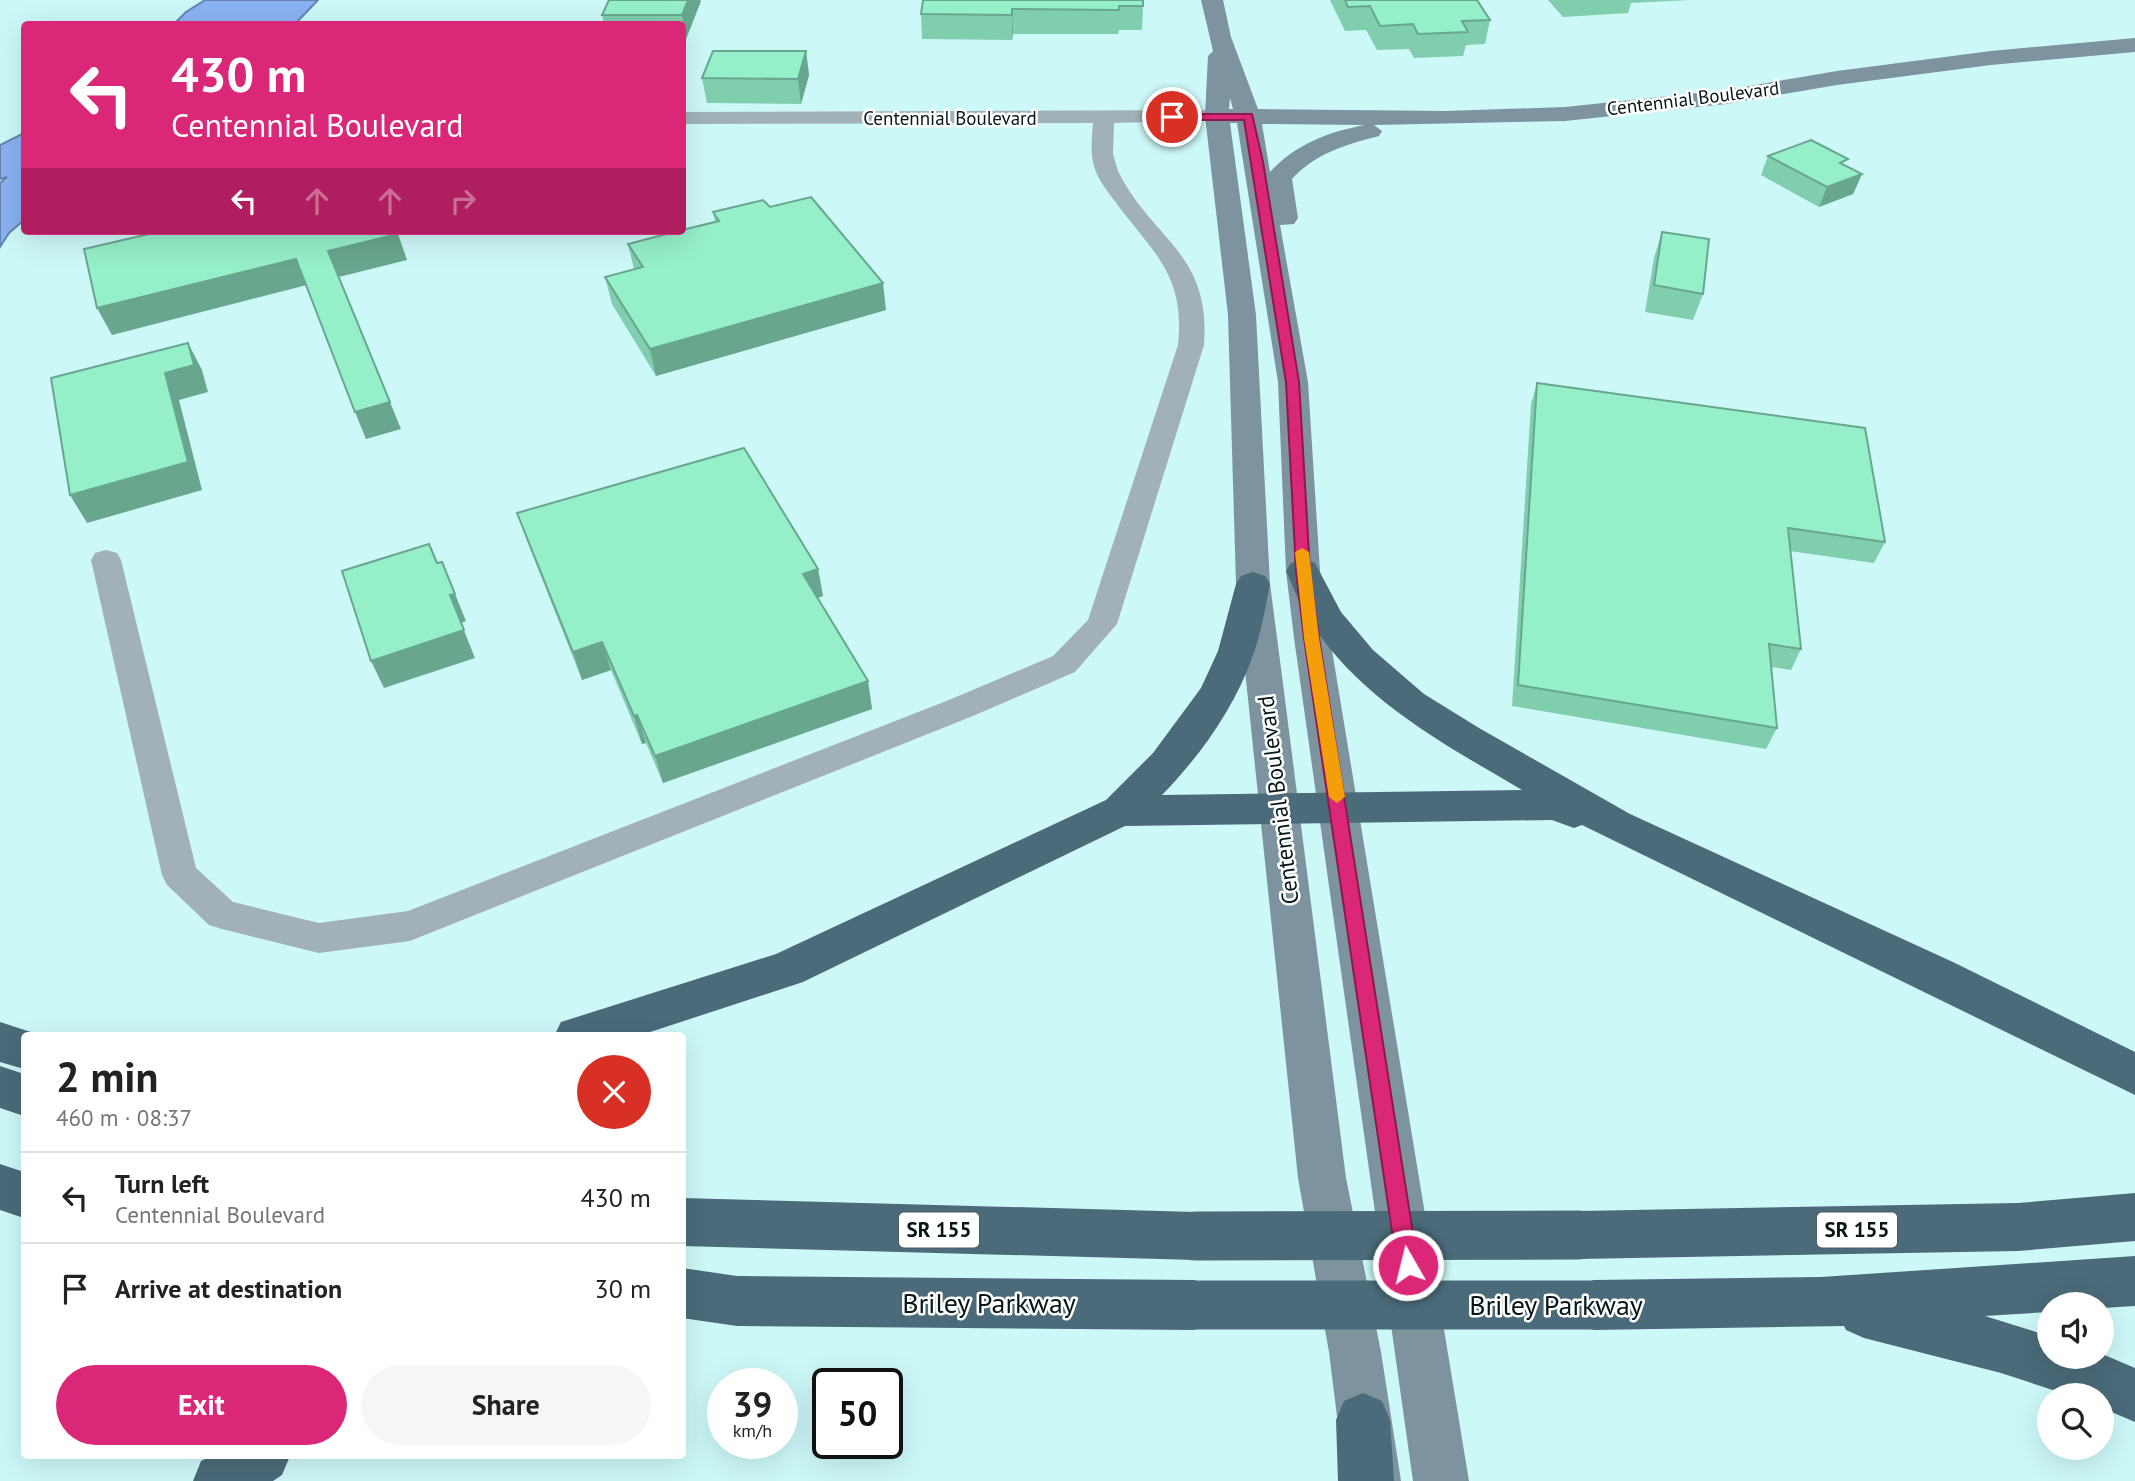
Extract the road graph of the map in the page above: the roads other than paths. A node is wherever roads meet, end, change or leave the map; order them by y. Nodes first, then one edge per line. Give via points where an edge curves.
1 (1212, 0) edge
2 (2135, 45) edge
3 (1233, 116) junction
4 (1104, 117) junction
5 (686, 118) edge
6 (1446, 118) junction
7 (1293, 382) junction
8 (106, 560) dead end
9 (1303, 571) junction
10 (1253, 584) junction
11 (1280, 808) junction
12 (1339, 808) junction
13 (1121, 811) junction
14 (1616, 825) junction
15 (590, 1032) edge
16 (0, 1042) edge
17 (21, 1048) edge
18 (2135, 1074) edge
19 (0, 1087) edge
20 (21, 1094) edge
21 (0, 1187) edge
22 (21, 1194) edge
23 (2135, 1217) edge
24 (686, 1222) edge
25 (2135, 1281) edge
26 (686, 1294) edge
27 (737, 1301) junction
28 (1821, 1302) junction
29 (686, 1311) edge
30 (2135, 1395) edge
31 (1363, 1420) junction
32 (257, 1459) edge
33 (221, 1481) edge
34 (1366, 1481) edge
35 (1373, 1481) edge
36 (1441, 1481) edge

1 - 3 main road, Centennial Boulevard
2 - 6 main road, Centennial Boulevard via 1991,58 1726,97 1565,114
3 - 4 street, Centennial Boulevard
3 - 6 main road, Centennial Boulevard
3 - 7 main road, Centennial Boulevard
3 - 10 main road, Centennial Boulevard
4 - 5 street, Centennial Boulevard
4 - 8 street via 1104,165 1184,277 1191,293 1194,328 1102,624 1064,664 410,926 319,938 222,915 180,875
6 - 7 main road via 1333,139 1301,155 1279,178 1302,314
7 - 9 main road, Centennial Boulevard
9 - 12 main road, Centennial Boulevard
9 - 14 highway via 1326,618 1360,659 1411,704
10 - 11 main road, Centennial Boulevard
10 - 13 highway via 1223,682 1183,745
11 - 12 highway
11 - 13 highway
11 - 31 main road, Centennial Boulevard via 1322,1178
12 - 14 highway via 1552,805
12 - 36 main road, Centennial Boulevard
13 - 15 highway via 788,969
14 - 18 highway via 1939,976
16 - 17 highway
19 - 20 highway
21 - 22 highway
23 - 24 highway, SR 155, bridge via 2018,1227 1578,1235 1196,1236
25 - 28 highway, Briley Parkway
26 - 27 highway, Briley Parkway
27 - 28 highway, Briley Parkway, bridge via 1194,1305
27 - 29 highway
28 - 30 highway via 1970,1336 2087,1373
31 - 34 highway
31 - 35 main road, Centennial Boulevard
32 - 33 highway

